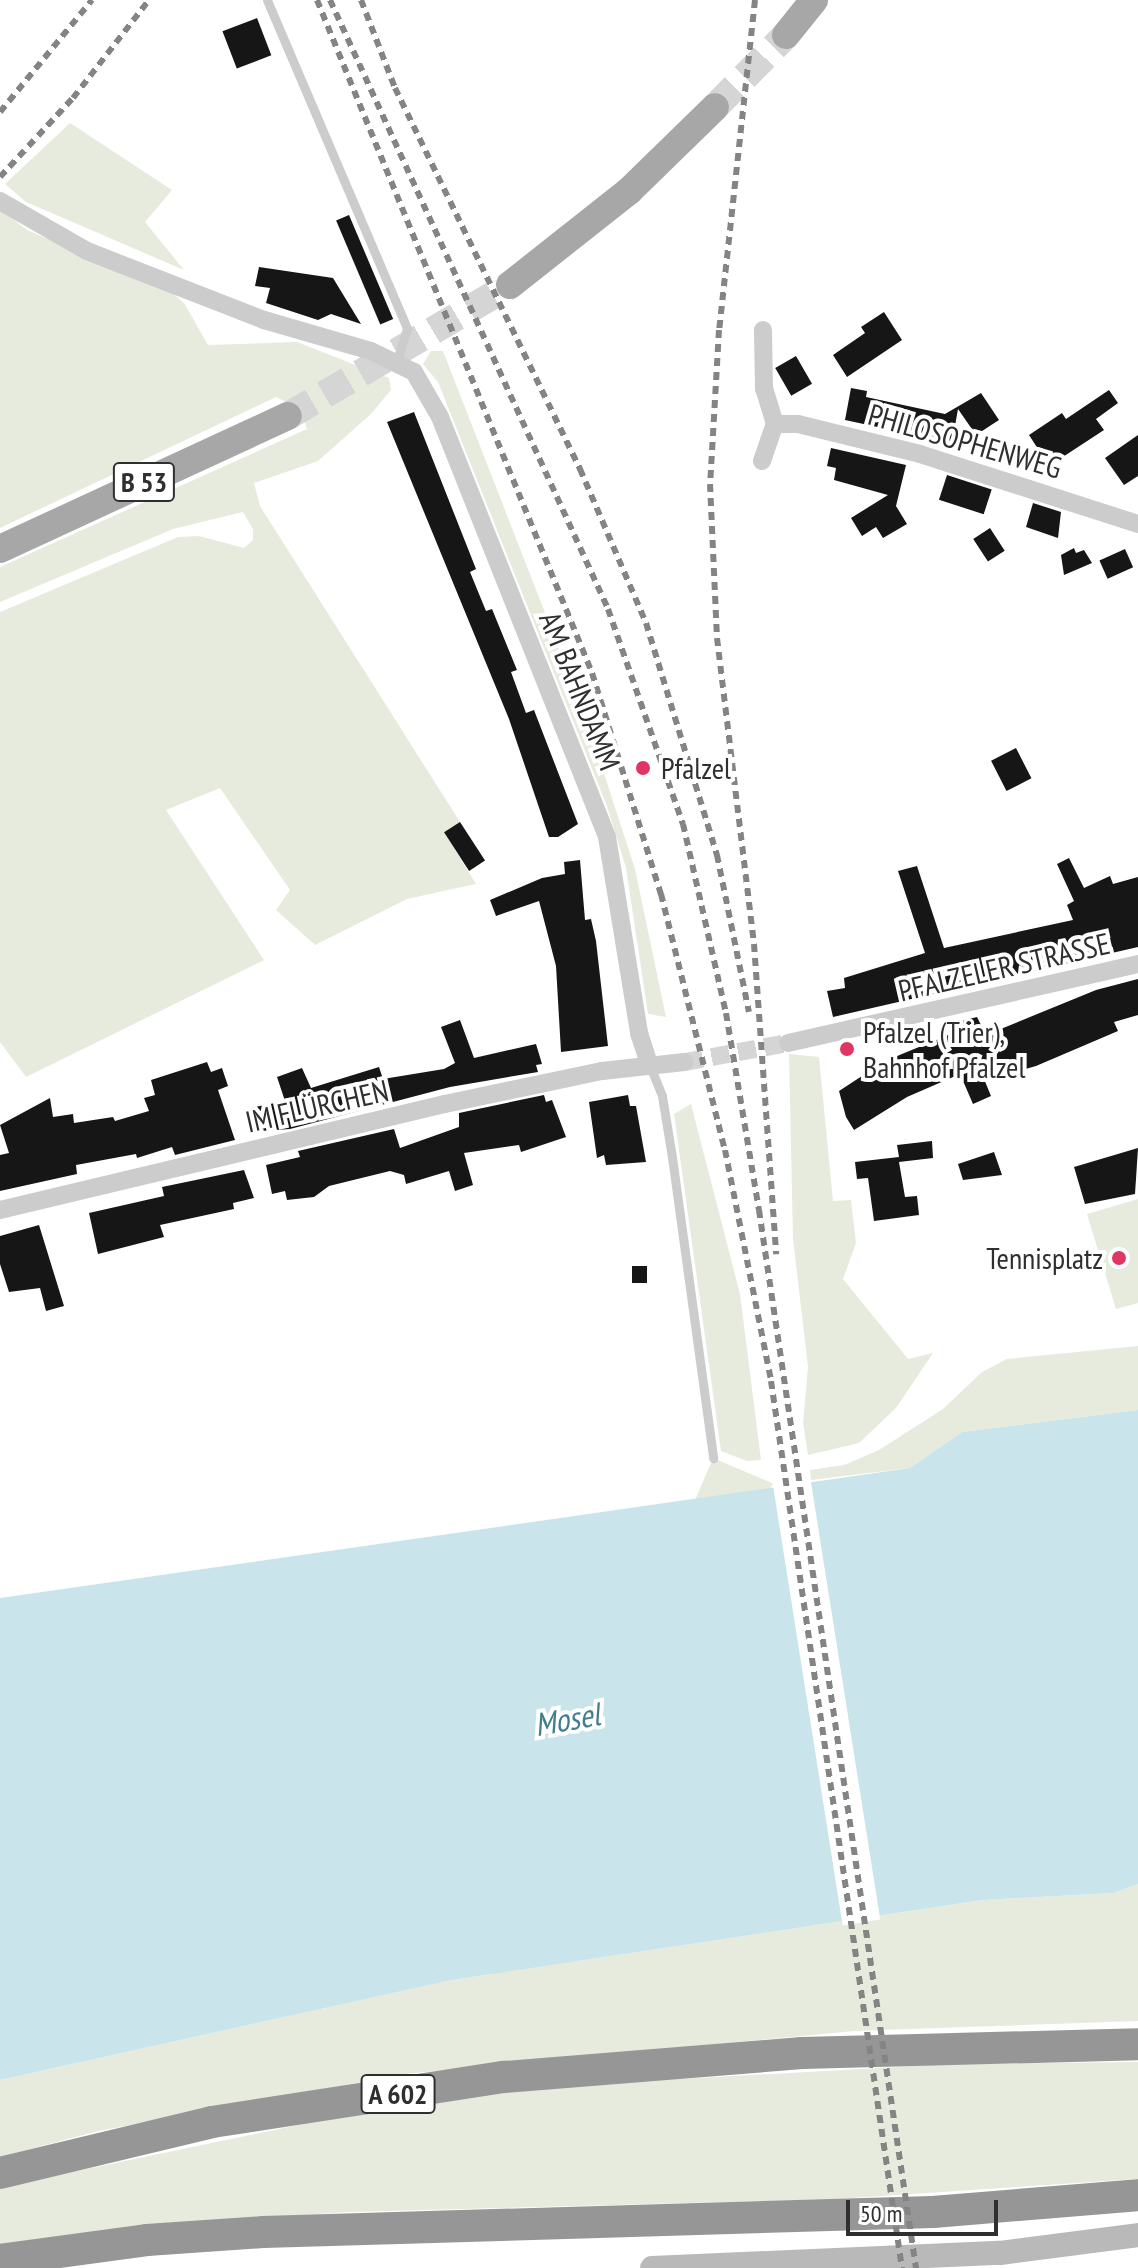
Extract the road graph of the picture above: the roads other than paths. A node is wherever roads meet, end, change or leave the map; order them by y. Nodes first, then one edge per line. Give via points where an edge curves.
1 (267, 0) edge
2 (814, 0) edge
3 (786, 35) tunnel mouth
4 (715, 107) tunnel mouth
5 (0, 201) edge
6 (510, 285) tunnel mouth
7 (763, 330) dead end
8 (396, 362) junction
9 (288, 416) tunnel mouth
10 (775, 424) junction
11 (762, 461) dead end
12 (1138, 524) edge
13 (0, 549) edge
14 (1138, 964) edge
15 (788, 1043) tunnel mouth
16 (685, 1062) tunnel mouth
17 (650, 1066) junction
18 (0, 1210) edge
19 (713, 1458) dead end
20 (1138, 2044) edge
21 (0, 2173) edge
22 (1138, 2195) edge
23 (1138, 2235) edge
24 (0, 2260) edge
25 (999, 2260) edge
26 (652, 2268) edge

1 - 8 lane via 407,329
2 - 3 main road
4 - 6 main road via 629,191
5 - 8 street, AM BAHNDAMM via 87,251 264,320
7 - 10 street via 764,389
8 - 17 street, AM BAHNDAMM via 414,372 440,417 607,837 639,1033
9 - 13 main road, B 53
10 - 11 street
10 - 12 street, PHILOSOPHENWEG via 798,424 920,454
14 - 15 street, PFALZELER STRASSE
16 - 17 street
17 - 18 street, IM FLÜRCHEN via 445,1104
17 - 19 lane via 662,1096 672,1157
20 - 21 highway, A 602 via 802,2053 504,2077 212,2122
22 - 24 highway via 933,2212 263,2232 147,2240
23 - 25 main road
25 - 26 main road

